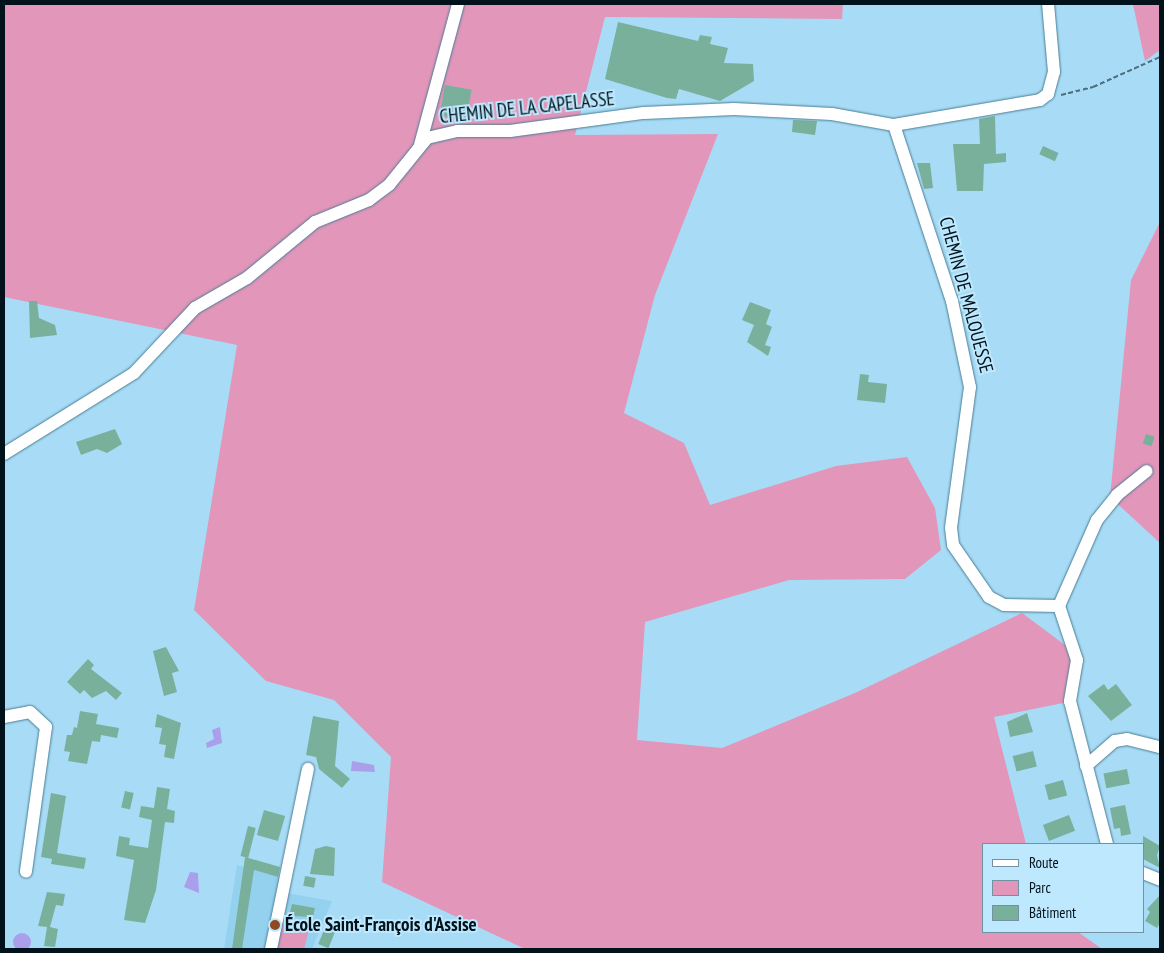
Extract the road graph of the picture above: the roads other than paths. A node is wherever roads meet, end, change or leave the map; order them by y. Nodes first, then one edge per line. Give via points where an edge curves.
1 (458, 4) edge
2 (1048, 4) edge
3 (894, 125) junction
4 (420, 145) junction
5 (4, 454) edge
6 (1147, 471) dead end
7 (1059, 606) junction
8 (4, 717) edge
9 (1160, 747) edge
10 (1086, 766) junction
11 (308, 769) dead end
12 (1107, 843) edge
13 (26, 872) dead end
14 (1144, 873) edge
15 (1160, 880) edge
16 (271, 949) edge

1 - 4 street
2 - 3 street, CHEMIN DE LA CAPELASSE via 1054,72 1048,94 1040,100
3 - 4 street, CHEMIN DE LA CAPELASSE via 832,114 734,109 644,113 510,131 457,131 427,138
3 - 7 street, CHEMIN DE MALOUESSE via 952,301 970,387 951,528 953,545 989,597 1004,605
4 - 5 street, CHEMIN DE LA CAPELASSE via 389,185 369,200 315,222 247,278 195,308 134,373
6 - 7 street via 1116,495 1098,520
7 - 10 street via 1077,660 1070,700
8 - 13 street via 30,712 46,727
9 - 10 street via 1128,738 1115,741
10 - 12 street
11 - 16 street
14 - 15 street

